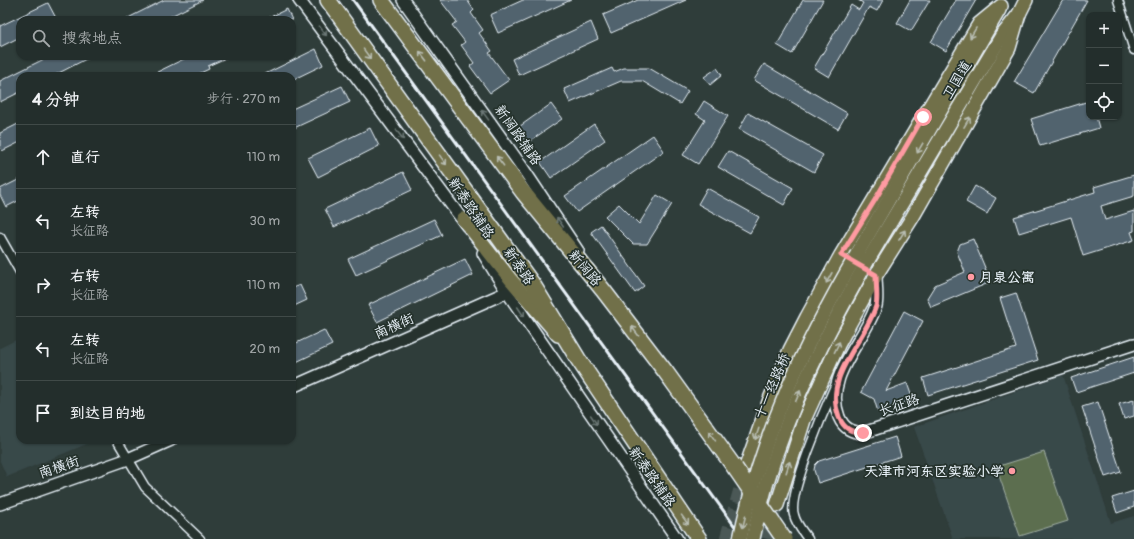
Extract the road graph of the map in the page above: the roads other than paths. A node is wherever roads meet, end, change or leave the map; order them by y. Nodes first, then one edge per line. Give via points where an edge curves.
1 (299, 0) edge
2 (328, 0) edge
3 (381, 0) edge
4 (403, 0) edge
5 (1026, 0) edge
6 (1118, 0) edge
7 (1003, 2) edge
8 (1019, 14) junction
9 (1134, 50) edge
10 (463, 219) junction
11 (0, 237) edge
12 (841, 255) junction
13 (863, 257) junction
14 (16, 265) edge
15 (876, 275) junction
16 (603, 290) junction
17 (507, 292) junction
18 (1134, 344) edge
19 (578, 359) junction
20 (836, 382) junction
21 (296, 385) edge
22 (119, 444) edge
23 (162, 444) edge
24 (128, 459) junction
25 (741, 466) junction
26 (0, 504) edge
27 (776, 505) tunnel mouth
28 (200, 539) edge
29 (677, 539) edge
30 (699, 539) edge
31 (740, 539) edge
32 (753, 539) edge
33 (784, 539) edge
34 (808, 539) edge

1 -> 10 street, 新泰路辅路
2 -> 19 highway, 新泰路 via 533,285
16 -> 3 highway, 新阔路 via 523,192
16 -> 4 street, 新阔路辅路 via 522,167
5 - 8 main road, 卫国道
6 - 9 street
7 -> 12 main road via 979,24
7 -> 13 main road, 卫国道
8 - 13 main road, 卫国道 via 1001,37
15 -> 8 main road via 912,218 1009,48
10 - 17 street, 新泰路辅路
10 - 19 main road
11 - 14 street
12 - 15 street
12 -> 25 main road via 790,350
13 -> 31 main road, 十一经路桥, bridge via 815,330 780,405 756,478
32 -> 13 main road, 十一经路桥, bridge via 766,486 792,410
15 - 20 street, 长征路 via 876,306
27 -> 15 main road via 817,390
25 -> 16 highway, 新阔路
17 - 21 street, 南横街
17 -> 29 street, 新泰路辅路
18 - 20 street, 长征路 via 863,433 848,429 841,422 836,407
19 -> 30 highway, 新泰路
20 - 34 street via 820,419 794,496 793,514
22 - 24 street
23 - 24 street, 南横街
24 - 26 street, 南横街
24 - 28 street via 145,487
25 - 33 highway, 新阔路, bridge

